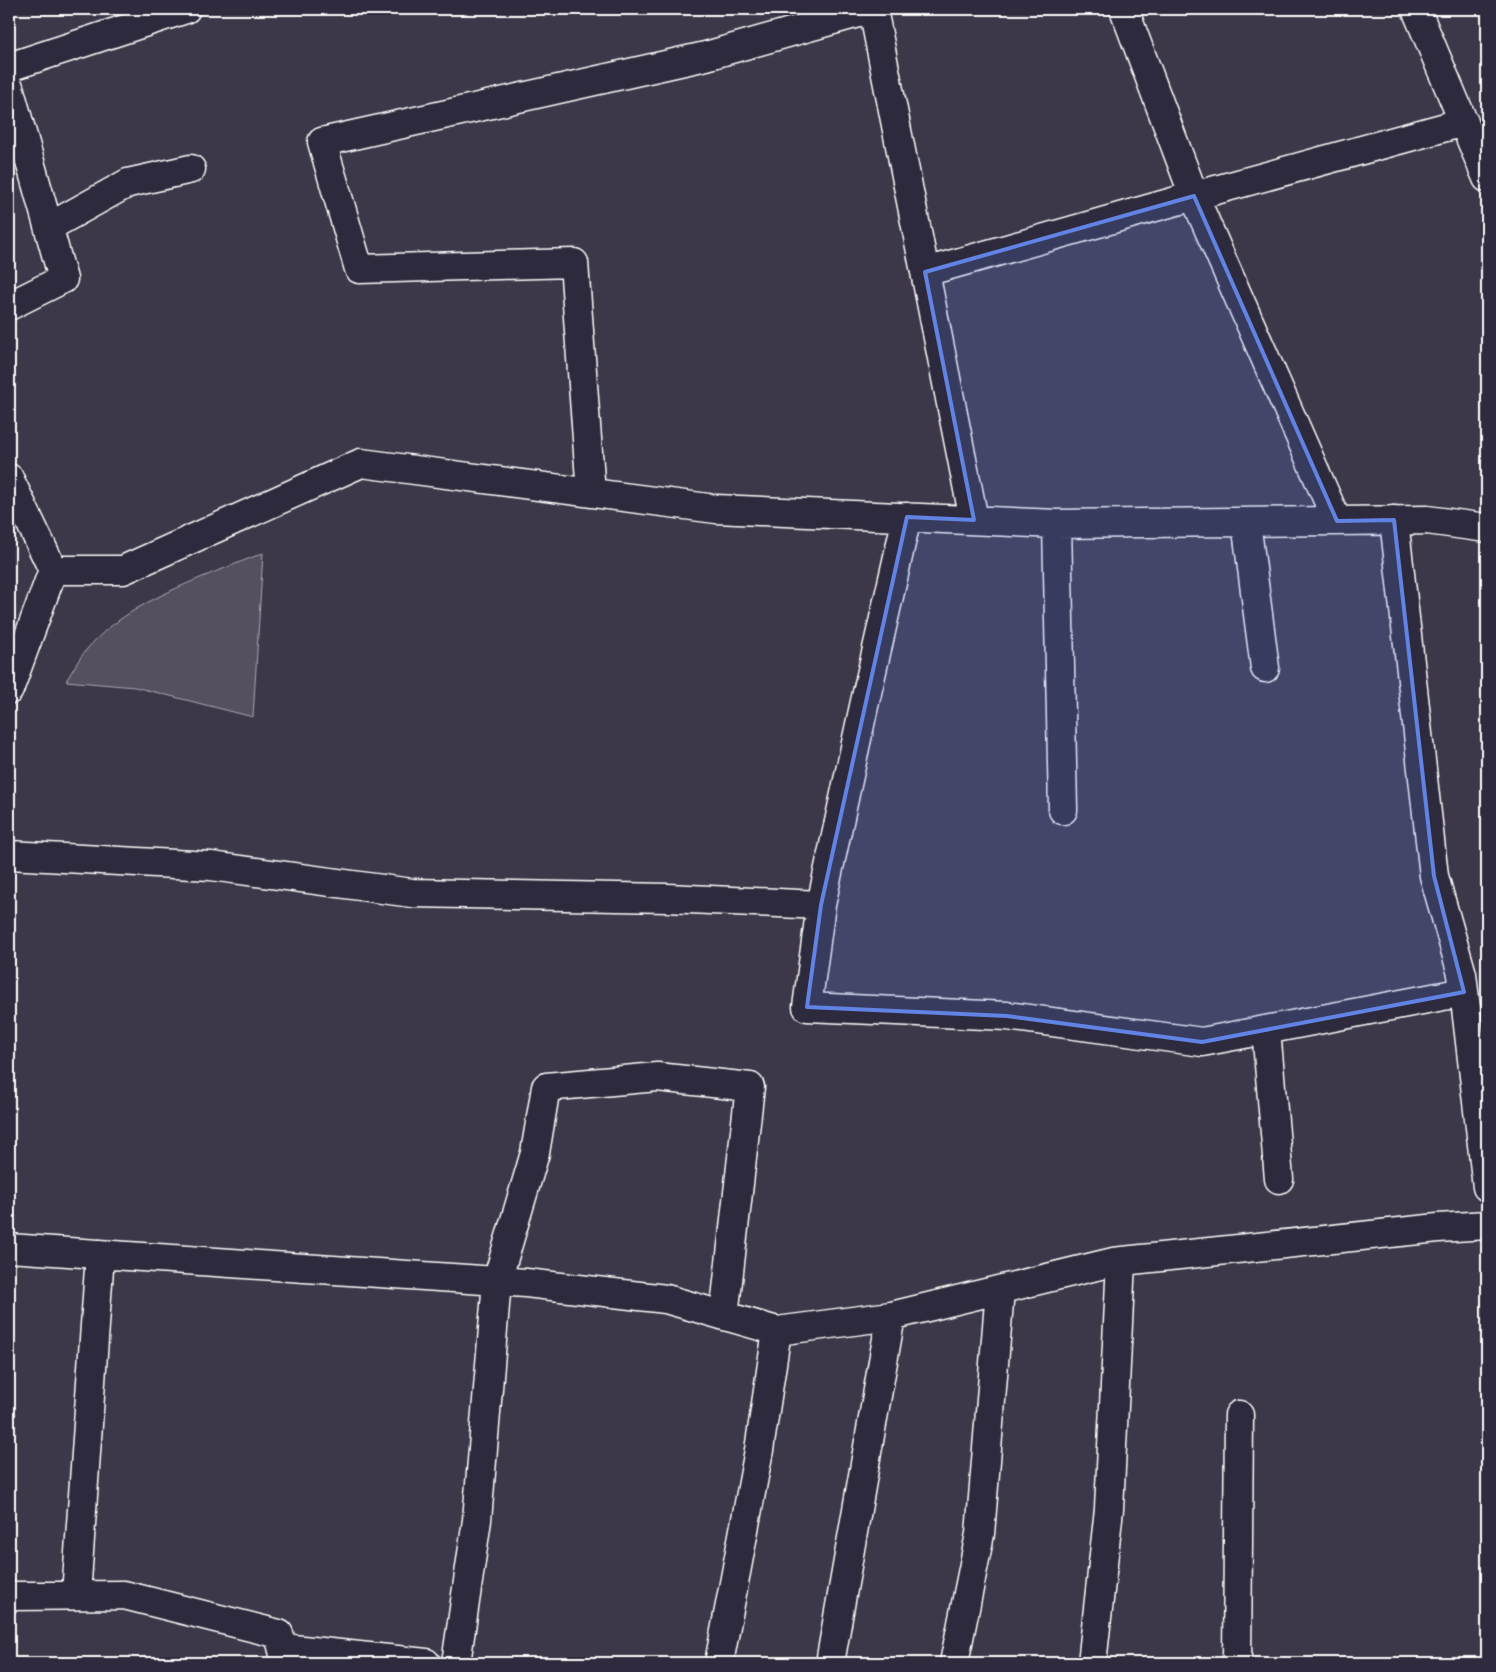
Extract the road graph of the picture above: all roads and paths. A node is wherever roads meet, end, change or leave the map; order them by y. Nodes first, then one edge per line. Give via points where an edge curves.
1 (186, 9) edge
2 (873, 9) edge
3 (1124, 9) edge
4 (1416, 9) edge
5 (9, 67) edge
6 (9, 87) edge
7 (1464, 122) junction
8 (191, 169) dead end
9 (1487, 178) edge
10 (1194, 196) junction
11 (49, 227) junction
12 (925, 272) junction
13 (9, 306) edge
14 (10, 484) edge
15 (591, 493) junction
16 (907, 518) junction
17 (974, 520) junction
18 (1394, 520) junction
19 (1337, 521) junction
20 (1246, 522) junction
21 (1057, 524) junction
22 (1487, 528) edge
23 (54, 570) junction
24 (1265, 668) dead end
25 (9, 690) edge
26 (1063, 810) dead end
27 (9, 855) edge
28 (821, 905) junction
29 (1464, 992) junction
30 (1266, 1030) junction
31 (1279, 1179) dead end
32 (1487, 1187) edge
33 (1487, 1225) edge
34 (9, 1248) edge
35 (100, 1254) junction
36 (1121, 1261) junction
37 (497, 1281) junction
38 (1000, 1290) junction
39 (724, 1316) junction
40 (891, 1316) junction
41 (777, 1331) junction
42 (1239, 1415) dead end
43 (76, 1595) junction
44 (9, 1596) edge
45 (284, 1656) edge
46 (426, 1663) edge
47 (456, 1663) edge
48 (719, 1663) edge
49 (830, 1663) edge
50 (954, 1663) edge
51 (1092, 1663) edge
52 (1237, 1663) edge

1 - 5 street
2 - 12 street
2 - 15 street via 706,56 322,142 359,269 574,263
3 - 10 street
4 - 7 street
6 - 11 street
7 - 9 street
7 - 10 street
8 - 11 street via 128,183
10 - 12 street
10 - 19 street
11 - 13 street via 64,279
12 - 17 street
14 - 23 street
15 - 16 street via 716,509
15 - 23 street via 361,463 122,570
16 - 17 street
16 - 28 street
17 - 21 street
18 - 19 street
18 - 22 street via 1427,520
18 - 29 street via 1434,876 1462,974
19 - 20 street
20 - 21 street
20 - 24 street
21 - 26 street
23 - 25 street
27 - 28 street via 210,866 412,893
28 - 30 street via 807,1007 1007,1016 1202,1042
29 - 30 street
29 - 32 street
30 - 31 street
33 - 36 street
34 - 35 street
35 - 37 street
35 - 43 street
36 - 38 street
36 - 51 street via 1109,1509
37 - 39 street via 666,1299
37 - 39 street via 535,1153 546,1087 657,1077 750,1087
37 - 47 street via 477,1520
38 - 40 street
38 - 50 street via 980,1534
39 - 41 street
40 - 41 street
40 - 49 street
41 - 48 street via 759,1450
42 - 52 street
43 - 44 street
43 - 45 street via 124,1595 279,1634
45 - 46 street

